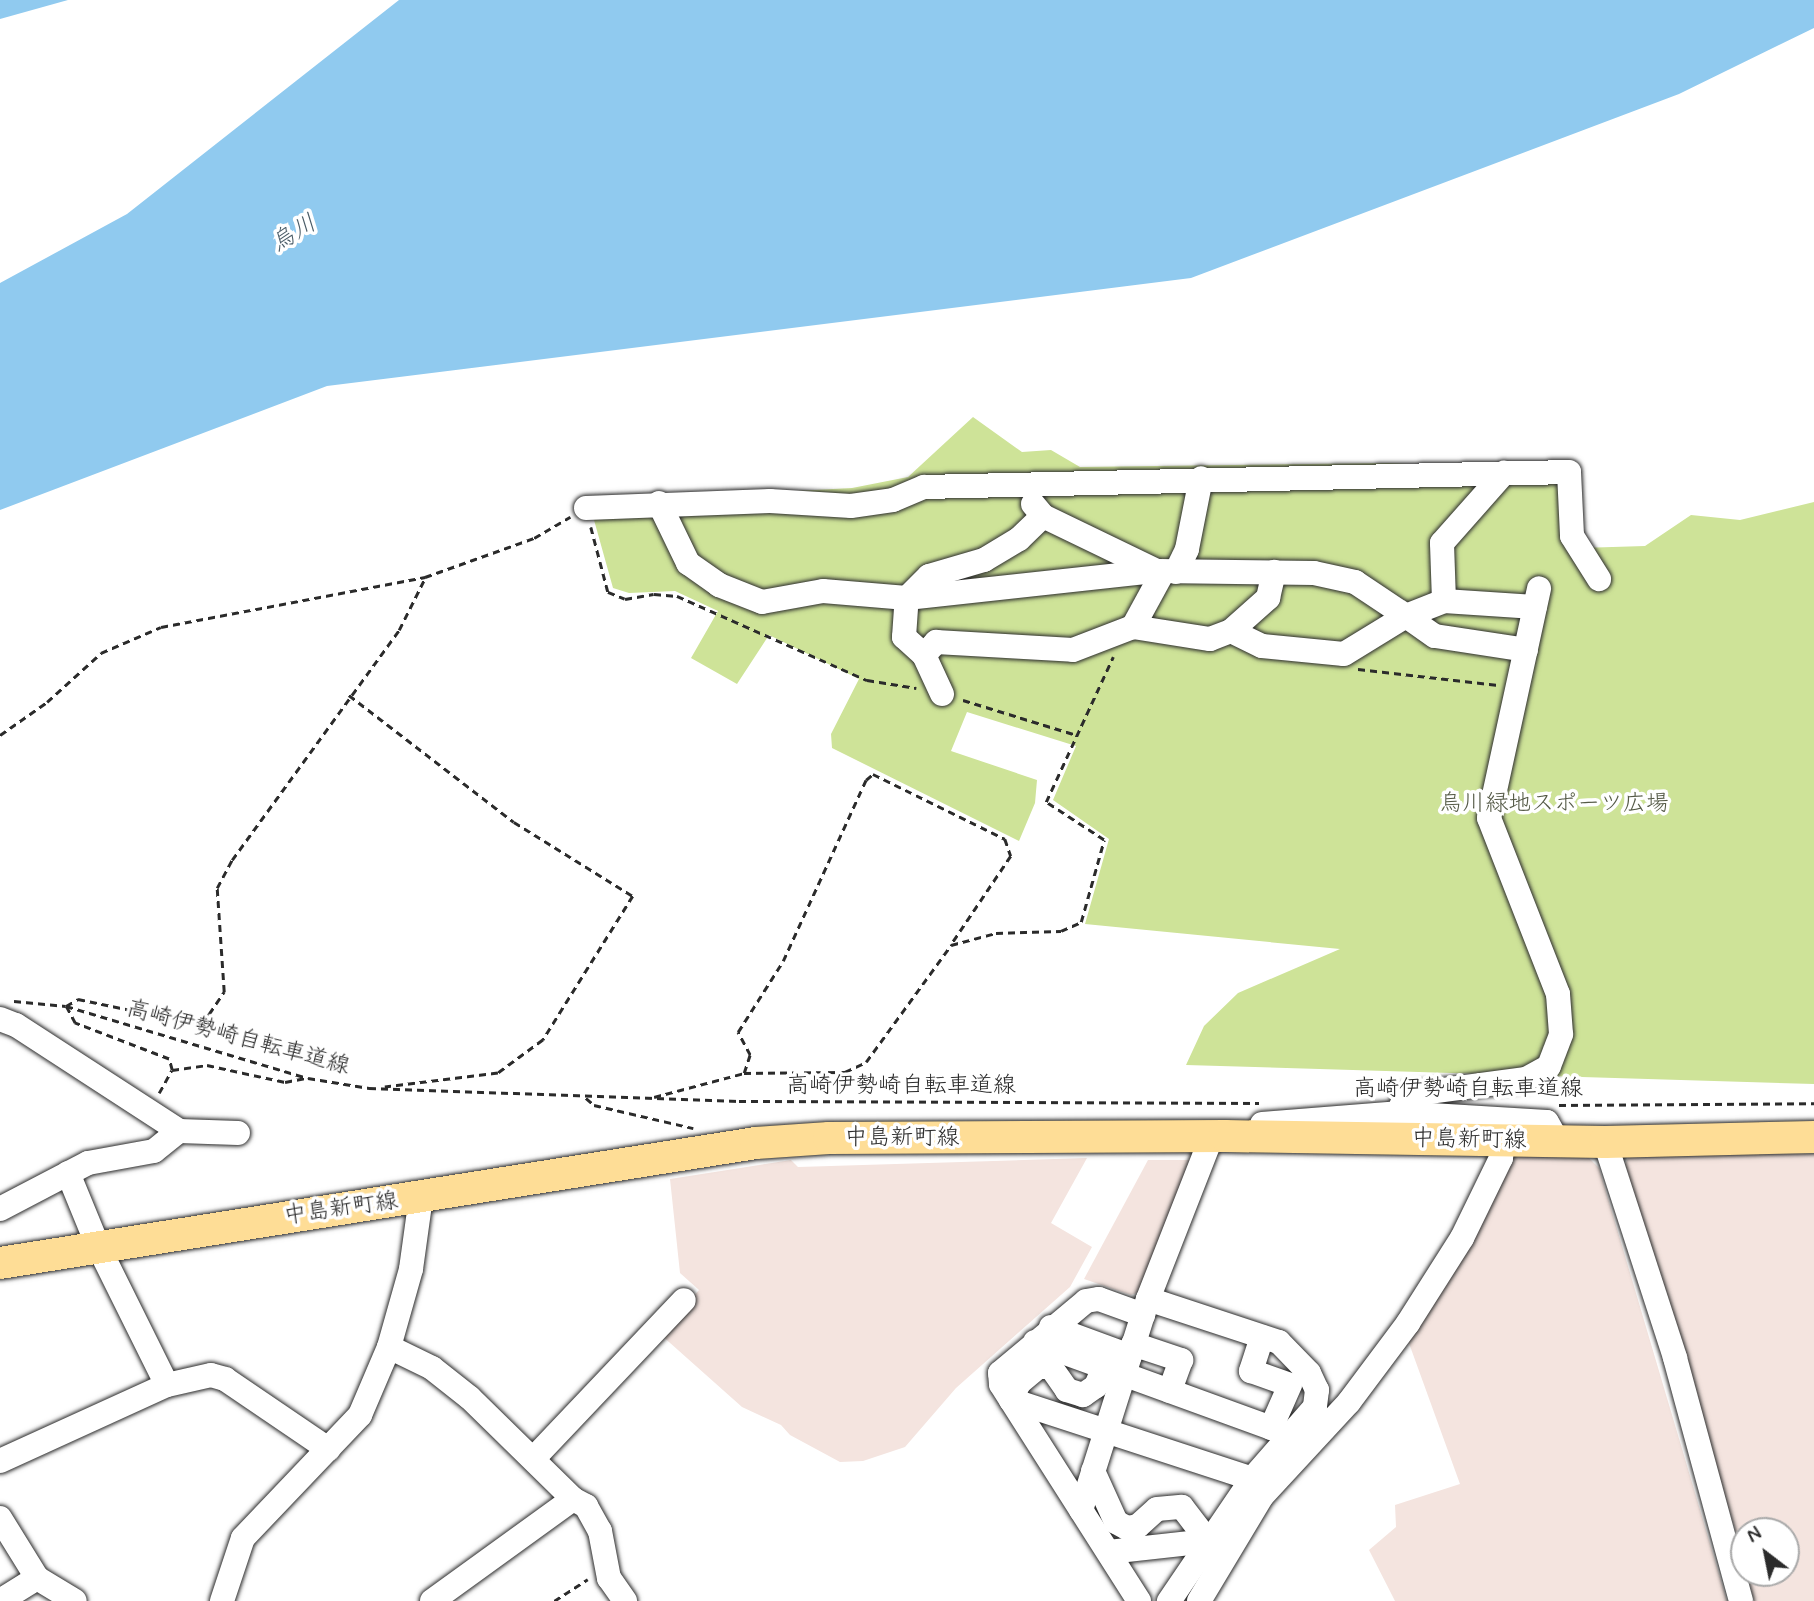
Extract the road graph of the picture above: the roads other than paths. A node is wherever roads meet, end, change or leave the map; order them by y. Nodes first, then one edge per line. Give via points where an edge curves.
1 (1504, 473) junction
2 (1202, 478) junction
3 (1018, 484) junction
4 (659, 503) junction
5 (586, 508) road end
6 (1043, 516) junction
7 (1165, 571) junction
8 (1274, 572) junction
9 (1599, 579) dead end
10 (907, 598) junction
11 (1444, 601) junction
12 (1406, 616) junction
13 (1133, 627) junction
14 (1231, 631) junction
15 (1526, 650) junction
16 (924, 655) junction
17 (942, 694) road end
18 (7, 1010) edge
19 (1398, 1113) junction
20 (179, 1131) junction
21 (238, 1133) dead end
22 (1219, 1136) junction
23 (1814, 1137) edge
24 (1557, 1140) junction
25 (1503, 1141) junction
26 (1605, 1142) junction
27 (68, 1172) junction
28 (421, 1197) junction
29 (0, 1209) edge
30 (98, 1246) junction
31 (0, 1263) edge
32 (684, 1300) dead end
33 (1145, 1307) junction
34 (1043, 1335) junction
35 (1262, 1336) junction
36 (389, 1347) junction
37 (1123, 1360) junction
38 (167, 1385) junction
39 (1170, 1391) junction
40 (1011, 1400) junction
41 (1106, 1430) junction
42 (1281, 1431) junction
43 (328, 1450) junction
44 (535, 1457) junction
45 (0, 1461) edge
46 (1093, 1471) junction
47 (1252, 1479) junction
48 (573, 1499) junction
49 (1081, 1510) junction
50 (0, 1518) edge
51 (1208, 1541) junction
52 (1109, 1552) junction
53 (37, 1578) junction
54 (0, 1601) edge
55 (75, 1601) edge
56 (222, 1601) edge
57 (432, 1601) edge
58 (625, 1601) edge
59 (1139, 1601) edge
60 (1169, 1601) edge
61 (1199, 1601) edge
62 (1741, 1601) edge

1 - 2 street
1 - 9 street via 1569,472 1572,536
1 - 11 street via 1442,543
2 - 3 street
2 - 7 street via 1187,549
3 - 4 street via 924,487 893,500 851,506 769,501
3 - 6 street
4 - 5 street
4 - 10 street via 688,563 719,585 762,603 823,591
6 - 7 street
6 - 10 street via 984,560 929,576
7 - 8 street
7 - 10 street
7 - 13 street
8 - 12 street via 1314,573 1354,582
8 - 14 street via 1268,598
10 - 16 street via 904,636
11 - 12 street
11 - 15 street via 1537,598
12 - 14 street via 1343,654 1262,646
12 - 15 street via 1435,636
13 - 14 street via 1210,639
13 - 16 street via 1073,650 936,642
15 - 19 street via 1489,818 1548,960 1558,994 1561,1034 1549,1066 1540,1073 1526,1079 1406,1095
16 - 17 street
18 - 20 street via 16,1025
19 - 22 street via 1254,1124
19 - 24 street via 1547,1122
20 - 21 street
20 - 27 street via 154,1151 88,1163
22 - 25 main road, 中島新町線
22 - 28 main road, 中島新町線 via 828,1138 713,1150
22 - 33 street
23 - 26 main road, 中島新町線
24 - 25 main road, 中島新町線
24 - 26 main road, 中島新町線
25 - 61 street via 1501,1158 1462,1238 1408,1323 1349,1402 1262,1496
26 - 62 street via 1679,1370
27 - 29 street
27 - 30 street
28 - 30 main road, 中島新町線
28 - 36 street via 411,1269
30 - 31 main road, 中島新町線
30 - 38 street
32 - 44 street
33 - 34 street via 1086,1301
33 - 35 street
33 - 37 street
34 - 37 street
34 - 40 street via 1000,1373
35 - 42 street via 1251,1371 1290,1385
35 - 42 street via 1279,1342 1309,1373 1317,1390 1315,1407
36 - 43 street via 360,1415
36 - 44 street via 432,1368
37 - 39 street
37 - 39 street via 1181,1360
37 - 40 street via 1083,1395 1067,1390 1051,1367 1038,1367 1019,1383
37 - 41 street
38 - 43 street via 211,1374 225,1379
38 - 45 street
39 - 42 street
40 - 41 street
40 - 49 street
41 - 46 street
41 - 47 street
42 - 47 street
43 - 56 street via 243,1538
44 - 48 street
46 - 49 street
46 - 51 street via 1116,1522 1138,1526 1157,1509 1182,1507
47 - 51 street
48 - 57 street
48 - 58 street via 586,1506 600,1531 609,1558 606,1568
49 - 52 street
50 - 53 street
51 - 52 street
51 - 60 street
52 - 59 street
53 - 54 street
53 - 55 street

